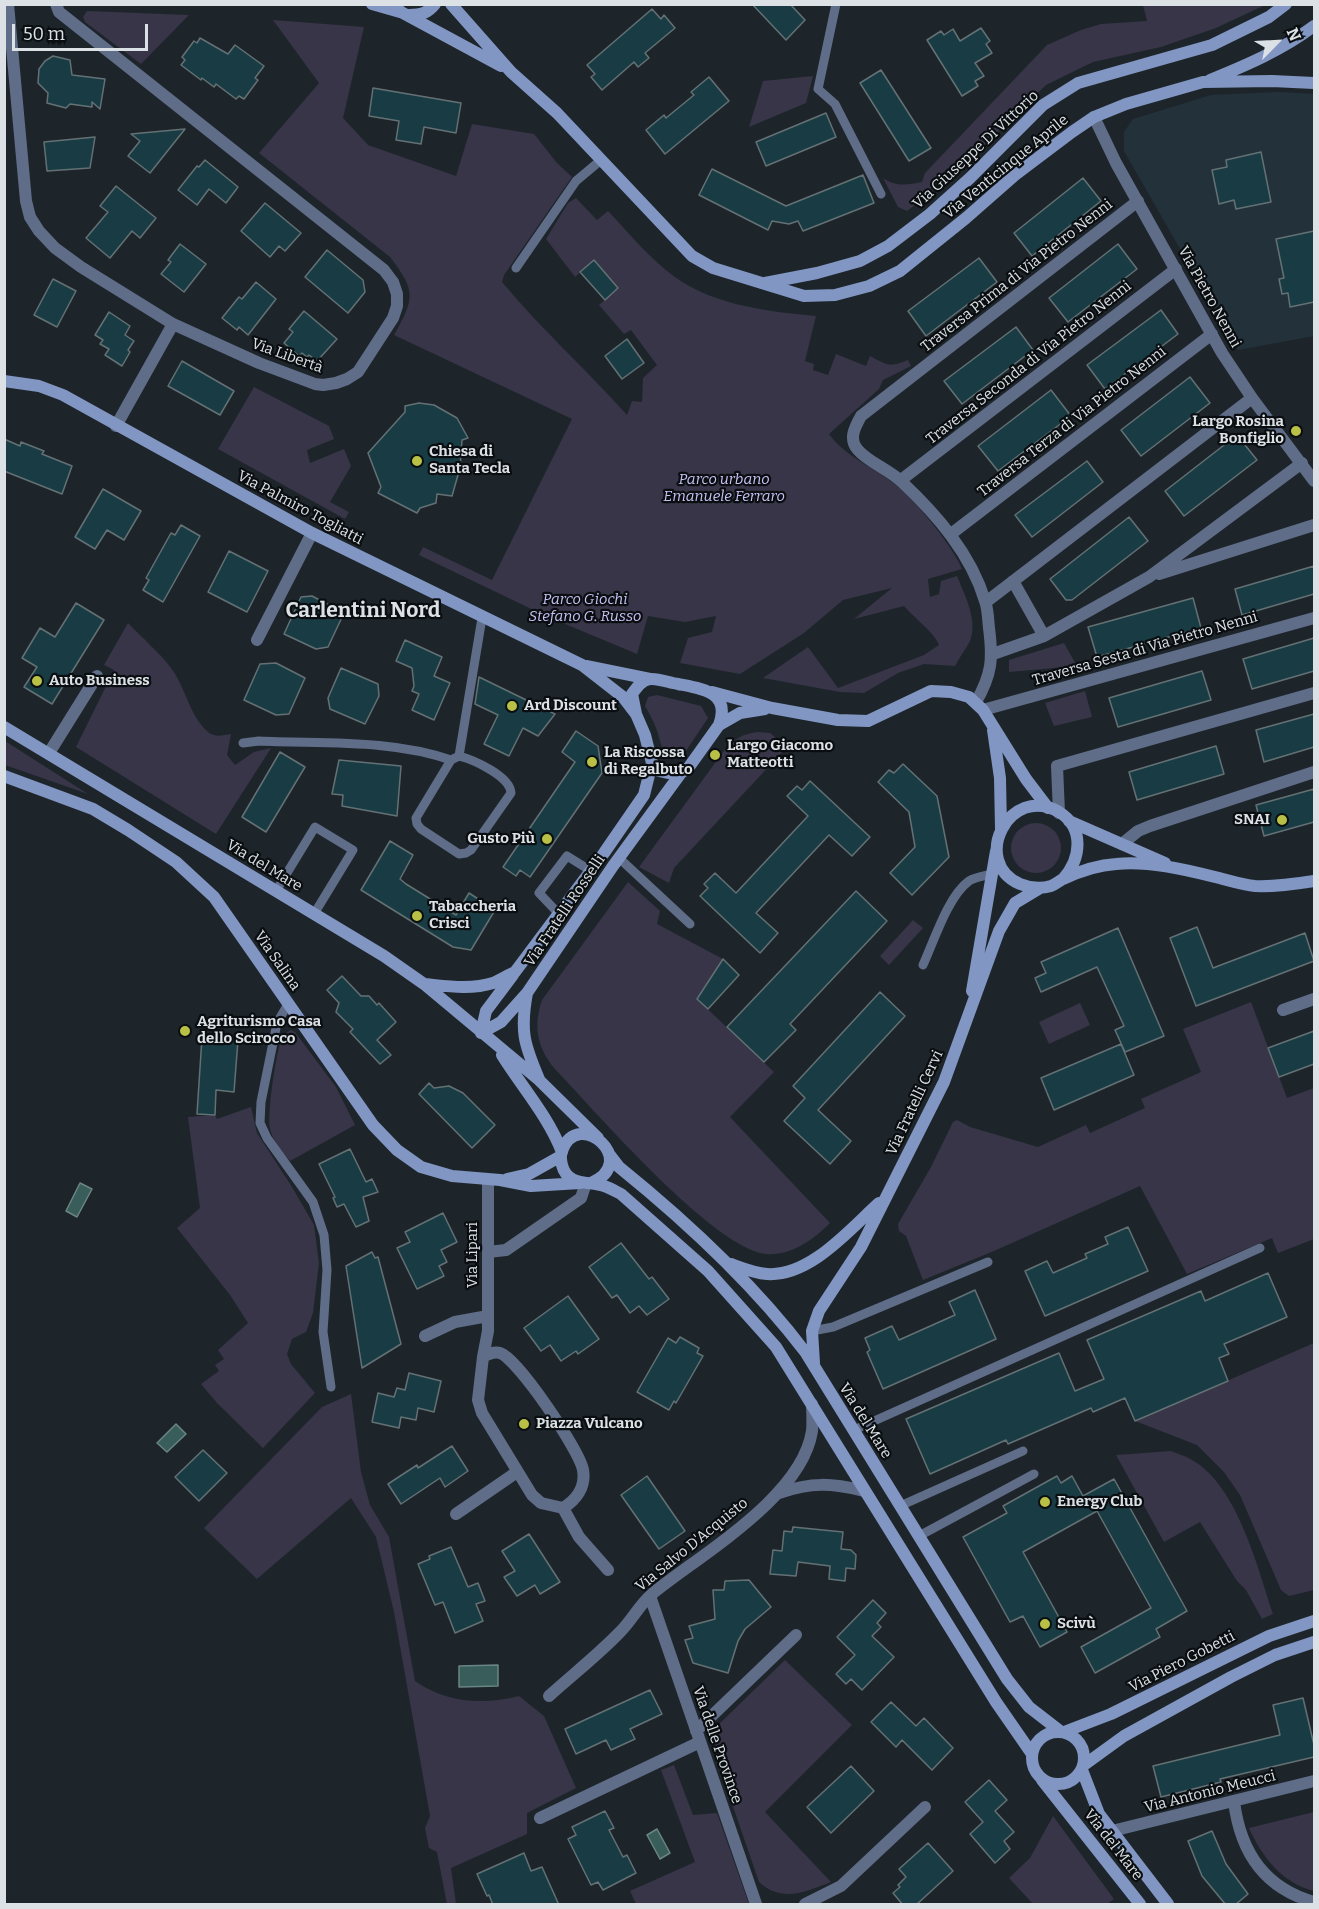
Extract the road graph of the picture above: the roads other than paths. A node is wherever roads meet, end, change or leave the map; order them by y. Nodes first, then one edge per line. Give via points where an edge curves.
1 (8, 4) edge
2 (56, 4) edge
3 (372, 4) edge
4 (435, 4) edge
5 (451, 4) edge
6 (836, 4) edge
7 (1286, 4) edge
8 (401, 11) edge
9 (1314, 26) edge
10 (511, 72) junction
11 (1203, 82) junction
12 (1314, 83) edge
13 (1094, 117) junction
14 (601, 160) junction
15 (880, 194) dead end
16 (1138, 201) junction
17 (516, 268) dead end
18 (1176, 269) junction
19 (764, 284) junction
20 (173, 324) junction
21 (1212, 334) junction
22 (4, 381) edge
23 (1252, 398) junction
24 (116, 426) junction
25 (1302, 463) junction
26 (901, 480) junction
27 (1314, 481) edge
28 (1314, 525) edge
29 (312, 533) junction
30 (951, 534) junction
31 (1149, 577) junction
32 (1013, 581) junction
33 (986, 602) junction
34 (482, 618) junction
35 (1314, 618) edge
36 (1044, 636) junction
37 (257, 640) dead end
38 (993, 654) junction
39 (582, 665) junction
40 (97, 676) dead end
41 (650, 679) junction
42 (712, 692) junction
43 (1314, 693) edge
44 (980, 706) junction
45 (772, 708) junction
46 (636, 714) junction
47 (719, 724) junction
48 (4, 726) edge
49 (992, 726) junction
50 (243, 743) dead end
51 (49, 753) junction
52 (455, 758) junction
53 (652, 763) junction
54 (1314, 772) edge
55 (681, 773) junction
56 (4, 776) edge
57 (1059, 814) junction
58 (1000, 829) junction
59 (1122, 844) junction
60 (997, 849) junction
61 (619, 858) junction
62 (1174, 867) junction
63 (591, 871) junction
64 (992, 874) junction
65 (1063, 879) junction
66 (1314, 881) edge
67 (1040, 888) junction
68 (276, 891) junction
69 (314, 914) junction
70 (559, 914) junction
71 (690, 924) dead end
72 (924, 965) dead end
73 (515, 972) junction
74 (424, 984) junction
75 (528, 993) junction
76 (1314, 999) edge
77 (288, 1004) junction
78 (1283, 1010) dead end
79 (968, 1019) junction
80 (481, 1033) junction
81 (496, 1046) junction
82 (539, 1080) junction
83 (598, 1138) junction
84 (561, 1154) junction
85 (609, 1154) junction
86 (494, 1180) junction
87 (586, 1183) junction
88 (884, 1198) junction
89 (1260, 1248) dead end
90 (488, 1252) junction
91 (725, 1262) junction
92 (988, 1262) dead end
93 (488, 1316) junction
94 (488, 1330) junction
95 (812, 1331) junction
96 (424, 1336) dead end
97 (501, 1353) junction
98 (483, 1357) junction
99 (815, 1367) junction
100 (331, 1387) dead end
101 (812, 1404) junction
102 (854, 1430) junction
103 (1023, 1451) dead end
104 (517, 1472) junction
105 (1034, 1474) dead end
106 (864, 1491) junction
107 (778, 1494) junction
108 (900, 1506) junction
109 (564, 1511) junction
110 (456, 1514) dead end
111 (919, 1536) junction
112 (608, 1570) dead end
113 (650, 1596) junction
114 (1314, 1621) edge
115 (796, 1635) dead end
116 (1314, 1641) edge
117 (549, 1696) dead end
118 (1062, 1731) junction
119 (698, 1736) junction
120 (1032, 1754) junction
121 (1083, 1767) junction
122 (1039, 1776) junction
123 (1314, 1781) edge
124 (1234, 1801) junction
125 (925, 1807) dead end
126 (540, 1818) dead end
127 (1112, 1832) junction
128 (1314, 1902) edge
129 (756, 1905) edge
130 (805, 1905) edge
131 (1140, 1905) edge
132 (1168, 1905) edge

1 - 20 street, Via Libertà via 30,217 55,248
2 - 20 street, Via Libertà via 59,12 384,270 397,294 393,318 358,372 323,385 259,363
3 - 8 street
4 - 8 street via 419,15
5 - 10 street
6 - 15 lane via 818,89 835,104
7 - 19 street, Via Giuseppe Di Vittorio via 1269,17 1212,45 1078,83 1043,105 970,178 888,246 860,261
8 - 10 street
9 - 11 street via 1267,56
10 - 14 street, Via Giuseppe Di Vittorio
11 - 12 street, Via Venticinque Aprile
11 - 13 street, Via Venticinque Aprile
13 - 16 street, Via Pietro Nenni
13 - 19 street, Via Venticinque Aprile via 1015,175 900,271 835,295 804,296
14 - 17 lane via 576,181
14 - 19 street, Via Giuseppe Di Vittorio via 692,256 713,268
16 - 18 street, Via Pietro Nenni
16 - 26 street, Traversa Prima di Via Pietro Nenni via 861,416 854,428 853,441 858,450
18 - 21 street, Via Pietro Nenni
18 - 26 street, Traversa Seconda di Via Pietro Nenni
20 - 24 street
21 - 23 street, Via Pietro Nenni
21 - 30 street, Traversa Terza di Via Pietro Nenni
22 - 24 street, Via Palmiro Togliatti via 39,386 63,395
23 - 25 street, Via Pietro Nenni
23 - 32 street
24 - 29 street, Via Palmiro Togliatti
25 - 27 street, Via Pietro Nenni
25 - 31 street
26 - 30 street
28 - 31 street
29 - 34 street, Via Palmiro Togliatti
29 - 37 street
30 - 33 street
31 - 36 street
32 - 33 street
32 - 36 street
33 - 38 street
34 - 39 street, Via Palmiro Togliatti
34 - 52 lane
35 - 44 street, Traversa Sesta di Via Pietro Nenni
36 - 38 street
38 - 44 street
39 - 41 street
39 - 46 street via 623,697
40 - 51 street
41 - 42 street
41 - 46 street via 632,693
42 - 45 street
42 - 47 street via 721,703
43 - 57 street via 1057,766
44 - 45 street via 969,697 931,691 867,721
44 - 49 street
45 - 47 street via 740,713
46 - 53 street
47 - 55 street
48 - 51 street, Via del Mare
49 - 57 street
49 - 58 street via 1000,777
50 - 52 lane via 375,746
51 - 68 street, Via del Mare
52 - 52 lane via 470,759 506,780 510,787 510,793 471,849 459,854 421,829 416,818
53 - 55 street via 659,771
53 - 63 street, Via Fratelli Rosselli via 644,795
54 - 59 street via 1138,831
55 - 61 street, Via Fratelli Rosselli
56 - 77 street, Via Salina via 93,809 176,862 214,897
57 - 58 street via 1036,806 1015,812
57 - 59 street
57 - 65 street via 1076,832 1078,845 1077,858
58 - 60 street
59 - 62 street
60 - 64 street
60 - 67 street via 999,862 1015,882
61 - 71 lane
61 - 75 street, Via Fratelli Rosselli
62 - 65 street via 1113,864
62 - 66 street via 1254,886
63 - 70 street, Via Fratelli Rosselli
63 - 70 lane via 567,856 539,893
64 - 72 lane via 971,879 962,887
64 - 79 street
65 - 67 street
67 - 79 street via 1015,903 999,932
68 - 69 street, Via del Mare
68 - 69 lane via 315,827 352,850
69 - 74 street, Via del Mare
70 - 73 street, Via Fratelli Rosselli
73 - 74 street, Via Fratelli Rosselli via 479,985
73 - 80 street via 486,1011
74 - 80 street, Via del Mare
75 - 80 street via 501,1022
75 - 82 street, Via Fratelli Rosselli via 523,1035
76 - 78 street
77 - 86 street, Via Salina via 373,1125 397,1150 422,1167 452,1176
77 - 100 lane via 277,1023 260,1123 313,1202 324,1235 327,1270 323,1332
79 - 88 street, Via Fratelli Cervi via 944,1082
80 - 81 street, Via del Mare
81 - 82 street
81 - 84 street via 540,1109
82 - 83 street
83 - 84 street via 572,1138
83 - 85 street
84 - 86 street via 529,1174
84 - 87 street via 568,1176
85 - 87 street via 608,1169
85 - 91 street, Via del Mare
86 - 87 street via 531,1186
86 - 90 street, Via Lipari
87 - 90 street via 581,1198 506,1250
87 - 101 street via 621,1194 708,1271 776,1347
88 - 91 street via 836,1243 788,1272 768,1274
88 - 95 street via 861,1247 819,1311
89 - 102 lane
90 - 93 street, Via Lipari
91 - 99 street, Via del Mare via 782,1322
92 - 95 lane via 833,1328
93 - 94 street, Via Lipari
93 - 96 street via 455,1322
94 - 97 street
94 - 98 street, Via Lipari
95 - 99 street
97 - 98 street
97 - 109 street via 529,1381 583,1469 582,1486
98 - 104 street, Via Lipari via 478,1400
99 - 102 street, Via del Mare
101 - 106 street
101 - 107 street via 812,1431 805,1452
102 - 108 street, Via del Mare
103 - 108 lane
104 - 109 street, Via Lipari via 541,1503
104 - 110 street
105 - 111 lane
106 - 107 street via 816,1484
106 - 120 street
107 - 113 street, Via Salvo D'Acquisto
108 - 111 street, Via del Mare
109 - 112 street via 579,1537
111 - 118 street, Via del Mare via 1007,1679 1029,1707
113 - 117 street, Via Salvo D'Acquisto via 621,1631
113 - 119 street, Via delle Province
114 - 118 street, Via Piero Gobetti via 1269,1636 1111,1714
115 - 119 street
116 - 121 street via 1231,1677 1124,1736
118 - 120 street via 1045,1735
118 - 121 street via 1081,1744
119 - 126 street
119 - 129 street, Via delle Province
120 - 122 street
121 - 122 street via 1067,1783 1048,1782
121 - 127 street, Via del Mare via 1100,1814
122 - 131 street, Via del Mare
123 - 124 street, Via Antonio Meucci
124 - 127 street, Via Antonio Meucci
124 - 128 street via 1236,1822 1254,1861 1285,1890
125 - 130 street via 841,1887
127 - 132 street, Via del Mare

